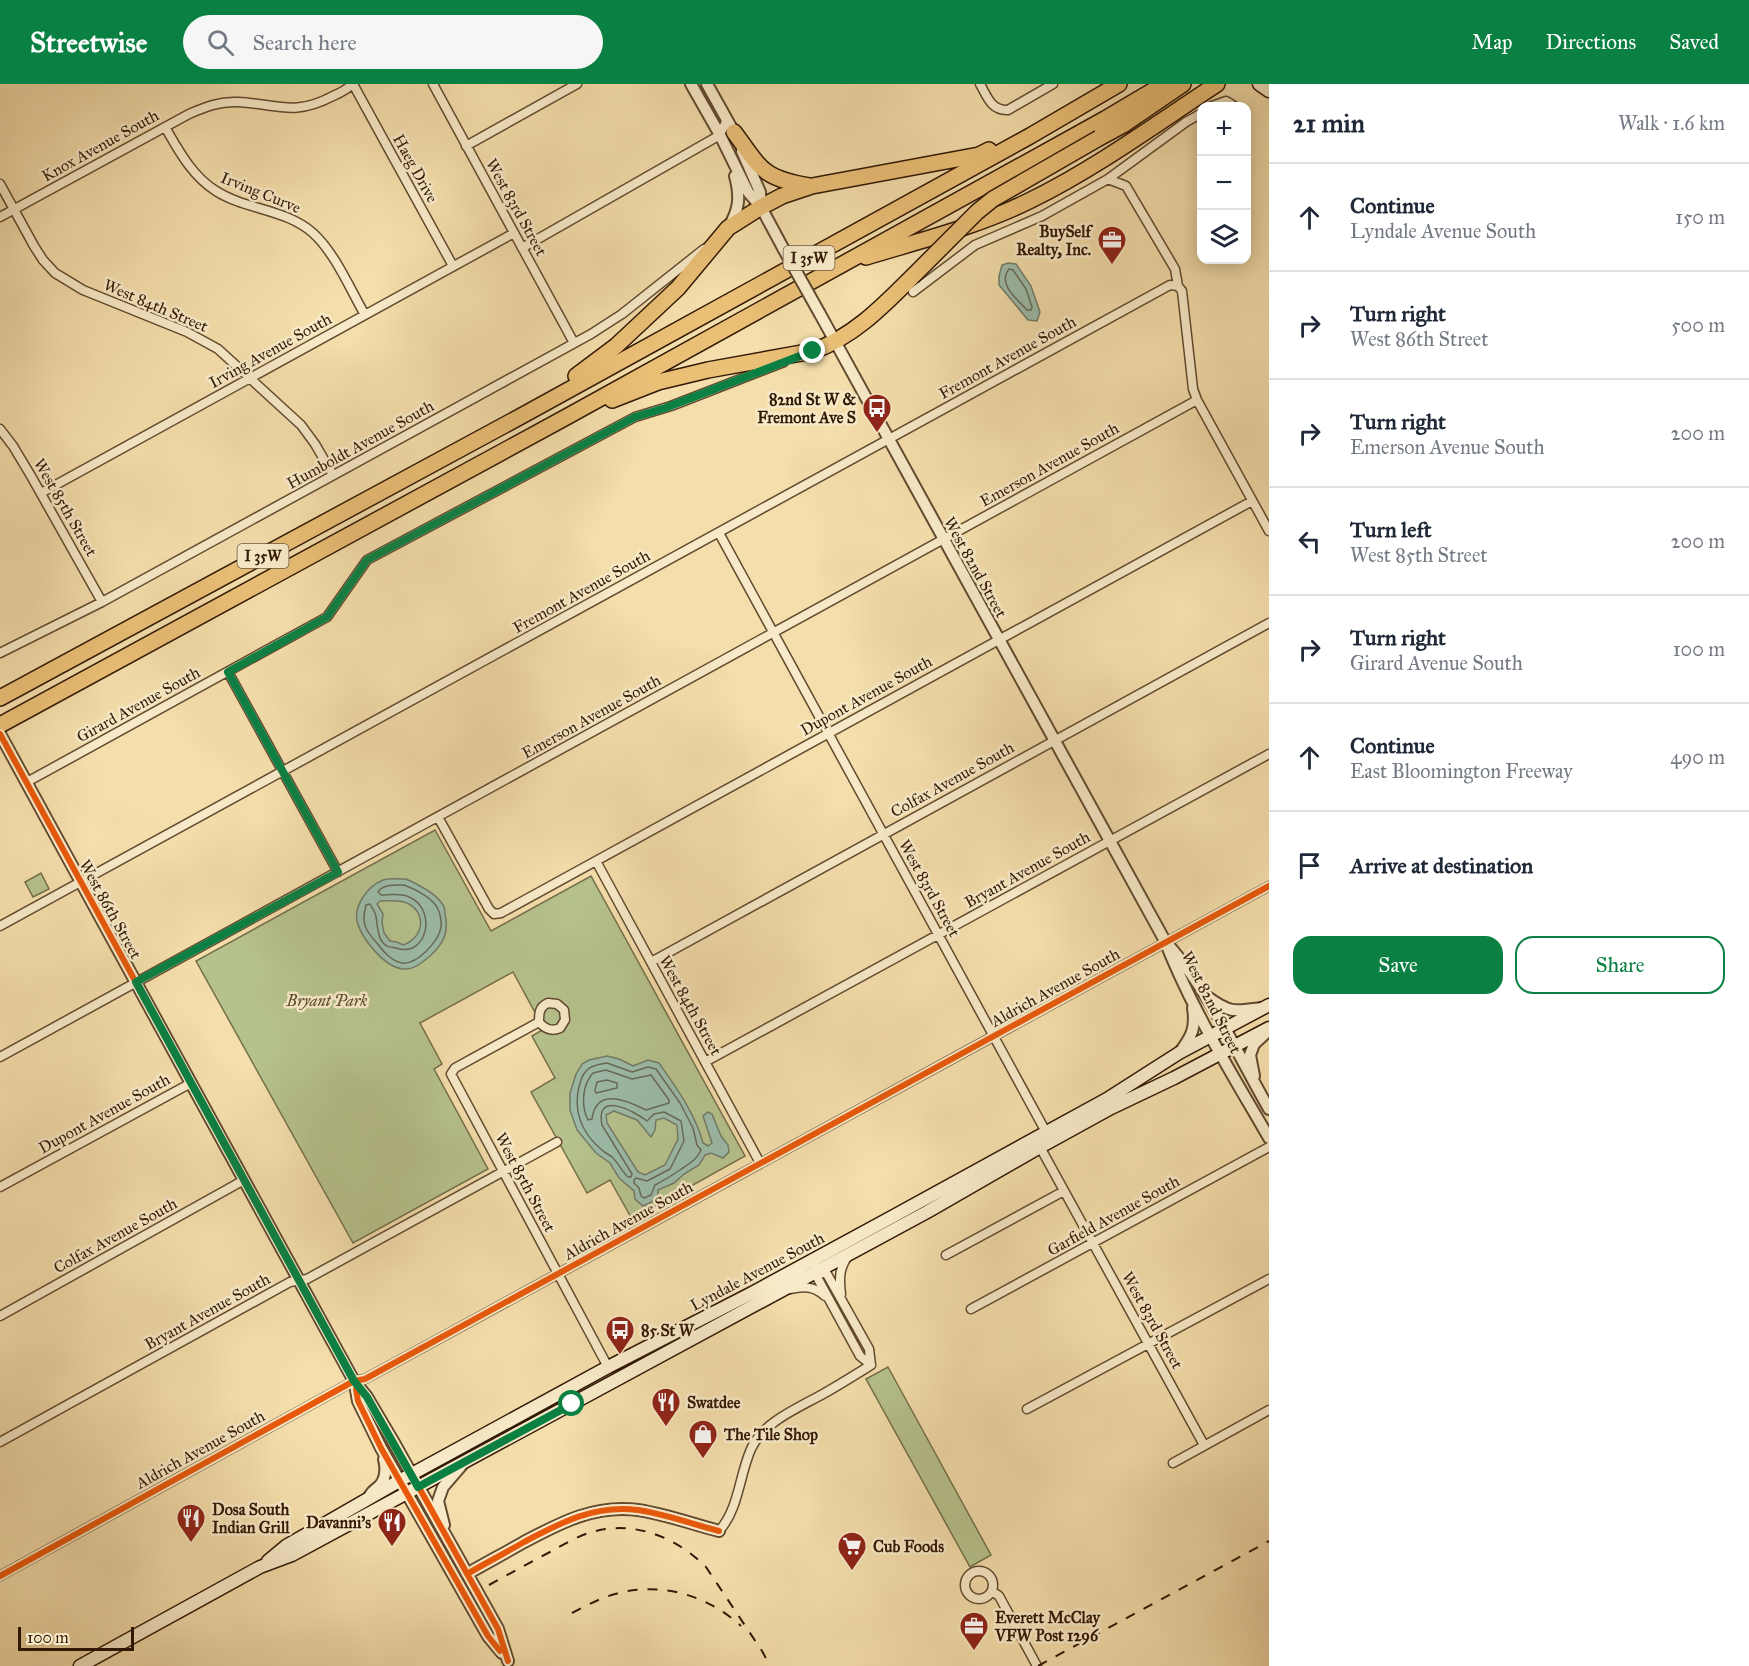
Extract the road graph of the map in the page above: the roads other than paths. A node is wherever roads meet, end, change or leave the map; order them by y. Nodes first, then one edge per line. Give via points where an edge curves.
1 (353, 84) edge
2 (433, 84) edge
3 (577, 84) edge
4 (691, 84) edge
5 (707, 84) edge
6 (980, 84) edge
7 (1053, 84) edge
8 (1119, 84) edge
9 (1164, 84) edge
10 (1183, 84) edge
11 (1217, 84) edge
12 (1259, 84) edge
13 (1269, 91) edge
14 (1092, 100) junction
15 (1197, 116) edge
16 (165, 127) junction
17 (727, 129) junction
18 (466, 146) junction
19 (728, 152) junction
20 (1108, 179) junction
21 (0, 184) edge
22 (812, 186) junction
23 (761, 207) junction
24 (14, 209) junction
25 (0, 217) edge
26 (723, 232) junction
27 (514, 233) junction
28 (522, 248) junction
29 (453, 266) junction
30 (837, 266) junction
31 (912, 284) junction
32 (1178, 286) junction
33 (364, 315) junction
34 (834, 342) junction
35 (574, 344) junction
36 (813, 351) junction
37 (251, 378) junction
38 (1197, 400) junction
39 (525, 414) junction
40 (570, 414) junction
41 (0, 429) edge
42 (889, 439) junction
43 (333, 475) junction
44 (41, 493) junction
45 (1252, 501) junction
46 (1269, 531) edge
47 (719, 533) junction
48 (944, 539) junction
49 (102, 603) junction
50 (1269, 623) edge
51 (773, 633) junction
52 (1000, 640) junction
53 (0, 653) edge
54 (228, 672) junction
55 (0, 698) edge
56 (0, 725) edge
57 (828, 733) junction
58 (0, 734) edge
59 (1054, 741) junction
60 (1269, 754) edge
61 (283, 772) junction
62 (27, 782) junction
63 (438, 817) junction
64 (883, 834) junction
65 (1110, 841) junction
66 (596, 861) junction
67 (338, 872) junction
68 (81, 882) junction
69 (1269, 886) edge
70 (0, 926) edge
71 (938, 934) junction
72 (1165, 941) junction
73 (651, 962) junction
74 (136, 982) junction
75 (1206, 996) junction
76 (1191, 999) junction
77 (1265, 1006) edge
78 (539, 1022) dead end
79 (1224, 1028) junction
80 (1269, 1029) edge
81 (993, 1035) junction
82 (1210, 1035) junction
83 (1233, 1046) junction
84 (1179, 1053) junction
85 (1220, 1053) junction
86 (0, 1057) edge
87 (705, 1062) junction
88 (191, 1083) junction
89 (1258, 1091) junction
90 (1269, 1109) edge
91 (1046, 1132) junction
92 (1269, 1138) edge
93 (557, 1142) dead end
94 (1040, 1147) junction
95 (1269, 1147) edge
96 (760, 1163) junction
97 (504, 1172) junction
98 (244, 1180) junction
99 (0, 1187) edge
100 (1064, 1191) junction
101 (1093, 1243) junction
102 (851, 1253) junction
103 (946, 1255) dead end
104 (815, 1266) junction
105 (558, 1274) junction
106 (1269, 1279) edge
107 (299, 1281) junction
108 (783, 1290) junction
109 (830, 1300) junction
110 (842, 1300) junction
111 (971, 1309) dead end
112 (0, 1316) edge
113 (1148, 1344) junction
114 (871, 1365) junction
115 (608, 1367) junction
116 (354, 1381) junction
117 (1027, 1409) dead end
118 (1269, 1410) edge
119 (0, 1442) edge
120 (1204, 1445) junction
121 (382, 1450) junction
122 (464, 1462) junction
123 (1173, 1463) dead end
124 (411, 1474) junction
125 (399, 1481) junction
126 (418, 1487) junction
127 (406, 1493) junction
128 (368, 1499) junction
129 (719, 1530) joint
130 (445, 1534) junction
131 (260, 1567) junction
132 (467, 1574) junction
133 (0, 1576) edge
134 (456, 1580) junction
135 (992, 1591) dead end
136 (509, 1664) edge
137 (80, 1666) edge
138 (1037, 1666) edge

1 - 16 street, Knox Avenue South via 305,108 220,102
1 - 29 street, Haeg Drive
2 - 18 street, West 83rd Street
3 - 18 street
4 - 17 street, West 82nd Street
5 - 17 street, West 82nd Street
6 - 7 street via 997,109 1008,110
8 - 14 highway, I 35W
9 - 30 highway, I 35W
10 - 31 highway, bridge via 1123,125 993,199
11 - 30 highway via 1097,163 1030,201 942,235
12 - 13 main road
14 - 22 highway via 979,155
14 - 39 highway, I 35W
15 - 20 street
16 - 24 street, Knox Avenue South
16 - 33 street, Irving Curve via 192,170 216,192 299,222 312,232 333,258
17 - 19 street, West 82nd Street
17 - 22 highway via 766,173
17 - 23 street, West 82nd Street via 760,192
17 - 28 street
18 - 27 street, West 83rd Street
19 - 23 street, West 82nd Street via 748,192
19 - 26 street via 739,196 735,217
20 - 31 street via 1042,216 975,245
20 - 32 street via 1126,186 1175,269
21 - 24 street, West 84th Street
22 - 23 highway
23 - 26 highway
23 - 34 street, West 82nd Street, bridge
24 - 25 street, Knox Avenue South
24 - 37 street, West 84th Street via 43,260 68,283 203,340
26 - 35 street, Humboldt Avenue South via 622,314
26 - 39 highway via 678,288 634,331
27 - 28 street, West 83rd Street
27 - 29 street, Irving Avenue South
28 - 35 street, West 83rd Street
29 - 33 street, Irving Avenue South
30 - 40 highway, I 35W
31 - 34 highway
32 - 38 street via 1182,291
32 - 42 street, Fremont Avenue South via 1170,285
33 - 37 street, Irving Avenue South
34 - 36 highway
34 - 42 street, West 82nd Street
35 - 43 street, Humboldt Avenue South
36 - 40 highway via 658,381
36 - 54 street, Girard Avenue South via 635,417 367,560 327,617
37 - 43 street, West 84th Street via 301,425
37 - 44 street, Irving Avenue South
38 - 45 street
38 - 48 street, Emerson Avenue South
39 - 55 highway, I 35W
40 - 56 highway, I 35W
41 - 44 street, West 85th Street
42 - 47 street, Fremont Avenue South
42 - 48 street, West 82nd Street
43 - 49 street, Humboldt Avenue South
44 - 49 street, West 85th Street
45 - 46 street
45 - 52 street, Dupont Avenue South
47 - 51 street, West 83rd Street
47 - 61 street, Fremont Avenue South
48 - 51 street, Emerson Avenue South
48 - 52 street, West 82nd Street
49 - 53 street, Humboldt Avenue South
50 - 59 street, Colfax Avenue South
51 - 57 street, West 83rd Street
51 - 63 street, Emerson Avenue South
52 - 57 street, Dupont Avenue South
52 - 59 street, West 82nd Street
54 - 61 street
54 - 62 street, Girard Avenue South
57 - 64 street, West 83rd Street
57 - 66 street, Dupont Avenue South
58 - 62 street, West 86th Street
59 - 64 street, Colfax Avenue South
59 - 65 street, West 82nd Street
60 - 65 street, Bryant Avenue South
61 - 67 street
61 - 68 street, Fremont Avenue South
62 - 68 street, West 86th Street
63 - 66 street, Dupont Avenue South via 494,914
63 - 67 street, Emerson Avenue South
64 - 71 street, West 83rd Street
64 - 73 street, Colfax Avenue South
65 - 71 street, Bryant Avenue South
65 - 72 street, West 82nd Street
66 - 73 street, West 84th Street
67 - 74 street, Emerson Avenue South
68 - 70 street, Fremont Avenue South
68 - 74 street, West 86th Street
69 - 72 street, Aldrich Avenue South
71 - 81 street, West 83rd Street
71 - 87 street, Bryant Avenue South
72 - 75 street, West 82nd Street
72 - 76 street, West 82nd Street
72 - 81 street, Aldrich Avenue South
73 - 87 street, West 84th Street
74 - 86 street, Emerson Avenue South
74 - 88 street, West 86th Street
75 - 77 street via 1235,1011
75 - 79 street, West 82nd Street
76 - 82 street, West 82nd Street
76 - 84 street via 1193,1030
77 - 79 main road, Lyndale Avenue South
78 - 97 street, West 85th Street via 455,1068 451,1074
79 - 82 main road, Lyndale Avenue South
79 - 83 street, West 82nd Street
80 - 83 main road, Lyndale Avenue South
80 - 89 street via 1254,1044 1250,1055
81 - 91 street, West 83rd Street
81 - 96 street, Aldrich Avenue South
82 - 84 main road, Lyndale Avenue South
82 - 85 street, West 82nd Street
83 - 85 main road, Lyndale Avenue South
83 - 89 street, West 82nd Street
84 - 91 main road, Lyndale Avenue South
85 - 92 street, West 82nd Street
85 - 94 main road, Lyndale Avenue South
87 - 96 street, West 84th Street
88 - 98 street, West 86th Street
88 - 99 street, Dupont Avenue South
89 - 90 street, West 82nd Street
91 - 104 main road, Lyndale Avenue South
93 - 97 street, Bryant Avenue South
94 - 100 street, West 83rd Street
94 - 102 main road, Lyndale Avenue South
95 - 101 street, Garfield Avenue South
96 - 105 street, Aldrich Avenue South
97 - 105 street, West 85th Street
97 - 107 street, Bryant Avenue South
98 - 107 street, West 86th Street
98 - 112 street, Colfax Avenue South
100 - 101 street, West 83rd Street
100 - 103 street
101 - 111 street, Garfield Avenue South
101 - 113 street, West 83rd Street
102 - 104 main road, Lyndale Avenue South
102 - 110 street via 840,1273
104 - 108 main road, Lyndale Avenue South
104 - 109 street
104 - 110 street via 827,1274
104 - 115 main road, Lyndale Avenue South
105 - 115 street, West 85th Street
105 - 116 street, Aldrich Avenue South via 365,1379
106 - 113 street
107 - 116 street, West 86th Street
107 - 119 street, Bryant Avenue South via 290,1282
108 - 109 street via 817,1289
108 - 122 main road, Lyndale Avenue South
109 - 114 street via 860,1356
110 - 114 street via 869,1349
113 - 117 street
113 - 120 street, West 83rd Street
114 - 129 street via 762,1432 751,1448 728,1521
115 - 124 main road, Lyndale Avenue South
116 - 121 street, West 86th Street via 358,1401
116 - 124 street, West 86th Street
116 - 133 street, Aldrich Avenue South
118 - 120 street
120 - 123 street
121 - 125 street, West 86th Street
121 - 128 street via 385,1473
122 - 126 main road, Lyndale Avenue South
122 - 130 street via 443,1487 438,1501
124 - 125 main road, Lyndale Avenue South
124 - 126 street, West 86th Street
125 - 127 street, West 86th Street
125 - 128 main road, Lyndale Avenue South
126 - 127 main road, Lyndale Avenue South
126 - 130 street, West 86th Street
127 - 131 main road, Lyndale Avenue South via 292,1555
127 - 134 street, West 86th Street
128 - 131 main road, Lyndale Avenue South via 286,1546
129 - 132 street via 637,1510 595,1511 556,1525
130 - 132 street, West 86th Street
131 - 137 main road, Lyndale Avenue South
132 - 134 street
132 - 136 street, West 86th Street via 498,1629
134 - 136 street, West 86th Street
135 - 138 street via 999,1596

